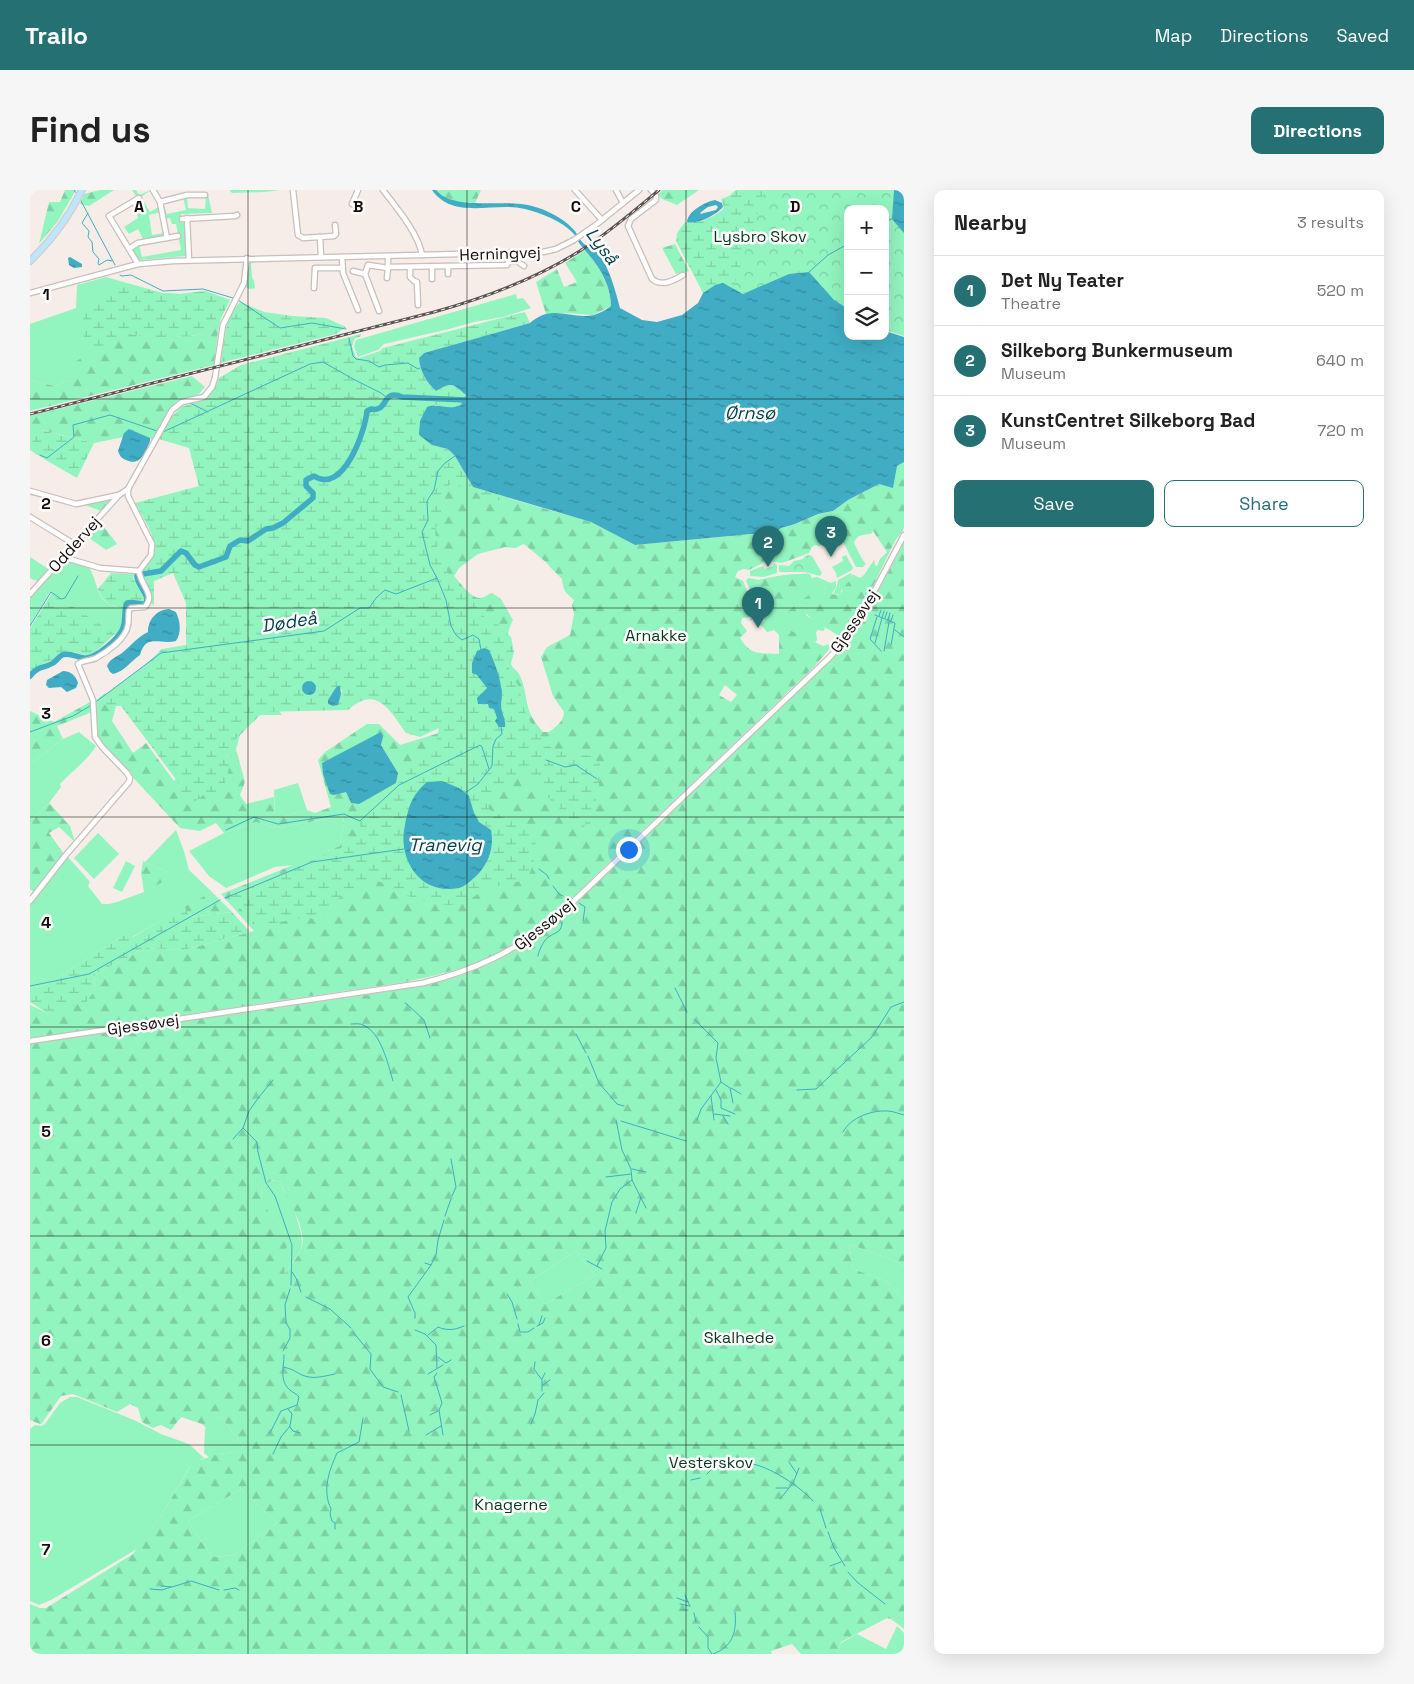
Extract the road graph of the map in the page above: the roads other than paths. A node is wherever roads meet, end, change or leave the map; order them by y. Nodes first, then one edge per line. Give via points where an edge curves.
1 (82, 190) edge
2 (153, 190) edge
3 (294, 190) edge
4 (358, 190) edge
5 (383, 190) edge
6 (575, 190) edge
7 (616, 190) edge
8 (639, 190) edge
9 (651, 190) edge
10 (199, 192) edge
11 (205, 195) dead end
12 (139, 198) dead end
13 (134, 201) junction
14 (160, 202) junction
15 (623, 203) junction
16 (352, 204) dead end
17 (140, 211) dead end
18 (237, 215) dead end
19 (602, 220) junction
20 (335, 225) dead end
21 (178, 236) dead end
22 (320, 237) junction
23 (167, 238) junction
24 (130, 248) junction
25 (477, 254) junction
26 (422, 255) junction
27 (388, 256) junction
28 (321, 257) junction
29 (342, 257) junction
30 (247, 258) junction
31 (189, 260) junction
32 (30, 261) edge
33 (138, 264) junction
34 (477, 265) junction
35 (432, 266) junction
36 (448, 266) junction
37 (524, 266) dead end
38 (410, 267) junction
39 (343, 268) junction
40 (388, 268) junction
41 (354, 271) dead end
42 (365, 274) junction
43 (448, 274) dead end
44 (683, 276) dead end
45 (387, 278) dead end
46 (432, 278) dead end
47 (314, 288) dead end
48 (30, 294) edge
49 (418, 305) dead end
50 (358, 310) dead end
51 (379, 311) dead end
52 (128, 489) junction
53 (30, 491) edge
54 (119, 495) junction
55 (30, 518) edge
56 (904, 536) edge
57 (74, 544) junction
58 (63, 557) junction
59 (140, 571) junction
60 (30, 594) edge
61 (30, 901) edge
62 (30, 1041) edge

1 - 32 main road via 70,214
2 - 14 street
3 - 22 street via 300,237
4 - 16 street
5 - 26 street via 407,223
6 - 19 street
7 - 15 street
8 - 15 street, Herningvej
9 - 44 street via 656,200 631,219 628,229 652,279 666,283
10 - 11 street
10 - 14 street
12 - 13 street
13 - 17 street
13 - 24 street via 109,216
14 - 23 street
15 - 19 street, Herningvej
18 - 31 street via 185,218
19 - 25 street, Herningvej via 556,249
20 - 22 street via 334,236
21 - 23 street
22 - 28 street
23 - 24 street via 138,243
24 - 33 street
25 - 26 street, Herningvej
25 - 34 street
26 - 27 street, Herningvej
27 - 29 street, Herningvej
27 - 40 street
28 - 29 street, Herningvej
28 - 30 street, Herningvej
29 - 39 street
30 - 31 street, Herningvej
30 - 52 street via 242,288 223,325 212,387 204,397 182,402 172,410
31 - 33 street, Herningvej
33 - 48 street, Herningvej
34 - 36 street
34 - 37 street via 507,265 510,261 517,261
35 - 36 street
35 - 38 street
35 - 46 street
36 - 43 street
38 - 40 street
38 - 49 street via 410,277 417,282
39 - 47 street via 315,268
39 - 50 street
40 - 42 street via 368,265
40 - 45 street
41 - 42 street
42 - 51 street
52 - 54 street
52 - 59 street via 128,496 152,544 151,555
53 - 54 street via 76,504
54 - 57 street, Oddervej
55 - 57 street
56 - 62 street, Gjessøvej via 866,608 831,656 556,918 505,954 473,969 423,983
57 - 58 street, Oddervej
58 - 59 street via 100,568
58 - 60 street, Oddervej
59 - 61 street via 150,595 148,605 131,608 121,639 95,658 78,664 93,700 96,736 102,748 127,773 129,782

